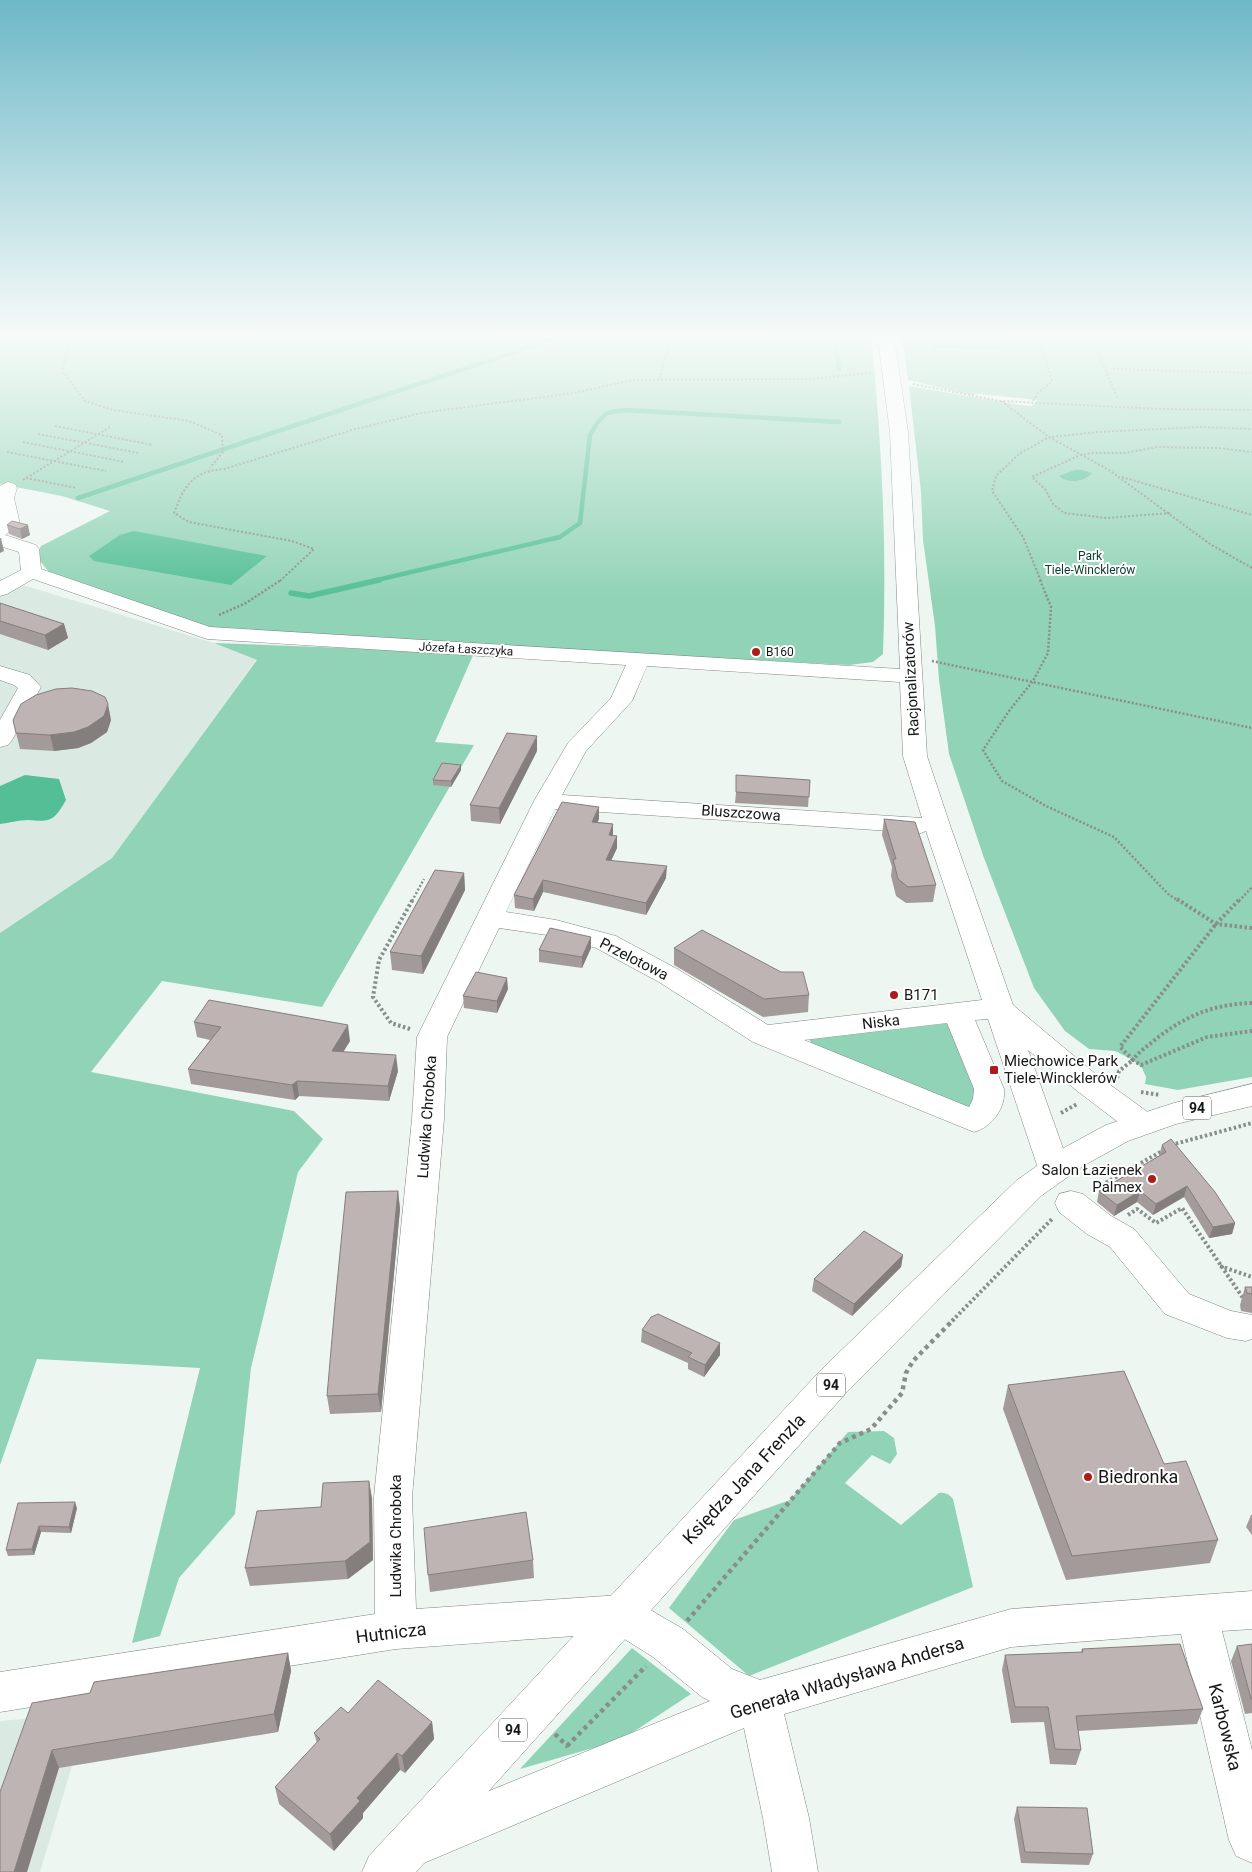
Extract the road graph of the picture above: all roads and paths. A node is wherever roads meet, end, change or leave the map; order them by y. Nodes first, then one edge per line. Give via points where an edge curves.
1 (197, 424) edge
2 (375, 424) edge
3 (898, 424) edge
4 (1032, 424) edge
5 (56, 426) dead end
6 (110, 427) dead end
7 (1252, 429) edge
8 (38, 434) dead end
9 (98, 434) junction
10 (1049, 437) junction
11 (23, 442) dead end
12 (84, 443) junction
13 (153, 445) dead end
14 (70, 451) junction
15 (7, 452) dead end
16 (1252, 452) edge
17 (139, 453) dead end
18 (1080, 455) junction
19 (54, 461) junction
20 (125, 462) dead end
21 (210, 469) junction
22 (106, 471) dead end
23 (1119, 476) junction
24 (26, 478) junction
25 (13, 482) junction
26 (77, 488) dead end
27 (1170, 513) junction
28 (1252, 515) edge
29 (0, 530) edge
30 (0, 540) edge
31 (1252, 568) edge
32 (32, 572) junction
33 (0, 590) edge
34 (186, 626) junction
35 (910, 654) junction
36 (640, 658) junction
37 (0, 673) edge
38 (911, 676) junction
39 (1033, 681) junction
40 (1252, 728) edge
41 (0, 740) edge
42 (546, 801) junction
43 (937, 826) junction
44 (424, 879) dead end
45 (1252, 887) edge
46 (490, 918) junction
47 (1216, 924) junction
48 (1252, 928) edge
49 (1252, 1003) edge
50 (998, 1008) junction
51 (956, 1013) junction
52 (1252, 1031) edge
53 (763, 1035) junction
54 (432, 1037) junction
55 (1133, 1060) junction
56 (1099, 1092) junction
57 (1252, 1095) edge
58 (1037, 1120) junction
59 (1252, 1123) edge
60 (1142, 1124) junction
61 (1054, 1168) junction
62 (1071, 1203) junction
63 (1106, 1228) junction
64 (1220, 1266) junction
65 (1252, 1277) edge
66 (1246, 1315) joint
67 (1252, 1610) edge
68 (620, 1614) junction
69 (1197, 1615) junction
70 (396, 1630) junction
71 (668, 1643) junction
72 (0, 1692) edge
73 (759, 1702) junction
74 (530, 1711) junction
75 (572, 1761) junction
76 (1252, 1840) edge
77 (396, 1860) edge
78 (795, 1872) edge

1 - 21 path via 222,435 223,452
2 - 21 path via 224,469
3 - 35 street, Racjonalizatorów
4 - 10 path
5 - 9 path
6 - 9 path
7 - 10 path via 1200,427
8 - 12 path
9 - 12 path
9 - 13 path
10 - 18 path
10 - 39 path via 996,476 992,491 1023,538 1051,607 1048,653
11 - 14 path
12 - 14 path
12 - 17 path
14 - 19 path
14 - 20 path
15 - 19 path
16 - 18 path via 1157,447 1126,453
18 - 23 path
18 - 27 path via 1032,477 1064,513 1107,518
19 - 22 path
19 - 24 path
21 - 34 path via 201,472 181,491 174,513 189,522 314,548 298,566 257,598
23 - 27 path
23 - 28 path
24 - 25 path
24 - 25 path
24 - 26 path
25 - 29 street via 5,498 10,524
27 - 31 path via 1210,544
30 - 32 street via 29,548
32 - 33 street
32 - 34 street, Józefa Łaszczyka
34 - 36 street, Józefa Łaszczyka via 206,633 283,639
35 - 38 street, Racjonalizatorów
35 - 39 path
36 - 38 street, Józefa Łaszczyka
36 - 42 street, Ludwika Chroboka via 621,701 576,748
37 - 41 street via 22,680 30,687
38 - 43 street, Racjonalizatorów via 915,756
39 - 40 path
39 - 47 path via 983,750 1002,781 1046,806 1114,837 1168,894
42 - 43 street, Bluszczowa
42 - 46 street, Ludwika Chroboka
43 - 50 street, Racjonalizatorów
44 - 54 path via 379,960 373,997 391,1023
45 - 47 path
46 - 53 street, Przelotowa via 556,928 606,942
46 - 54 street, Ludwika Chroboka
47 - 48 path
47 - 55 path via 1120,1047
49 - 55 path via 1225,1004 1195,1013 1165,1032
50 - 51 street, Niska
50 - 56 street
50 - 58 street, Racjonalizatorów
51 - 53 street, Niska
51 - 53 street, Przelotowa via 989,1089 990,1099 974,1121
52 - 55 path via 1207,1037 1141,1065
54 - 70 street, Ludwika Chroboka via 428,1119 393,1496
55 - 56 path via 1119,1071 1115,1083
56 - 58 path via 1052,1118
56 - 60 street
57 - 60 street, Księdza Jana Frenzla / 94
58 - 61 street, Racjonalizatorów
59 - 62 path via 1174,1143
60 - 61 street, Księdza Jana Frenzla / 94 via 1100,1141
61 - 68 street, Księdza Jana Frenzla / 94 via 1029,1188 833,1382
62 - 63 street
62 - 71 path via 913,1361 906,1373 902,1393 886,1412 871,1429 840,1443
63 - 64 path via 1137,1209 1156,1224 1182,1208
63 - 66 street via 1122,1238 1177,1304 1227,1324
64 - 65 path
64 - 66 path
67 - 69 street, Generała Władysława Andersa
68 - 70 street, Hutnicza
68 - 71 street
68 - 74 street, Księdza Jana Frenzla / 94
69 - 73 street, Generała Władysława Andersa via 1011,1628
69 - 76 street, Karbowska
70 - 72 street, Hutnicza
71 - 73 street via 717,1683
71 - 75 path
73 - 75 street, Generała Władysława Andersa
73 - 78 street
74 - 75 path
74 - 77 street, Księdza Jana Frenzla / 94
75 - 77 street, Generała Władysława Andersa

